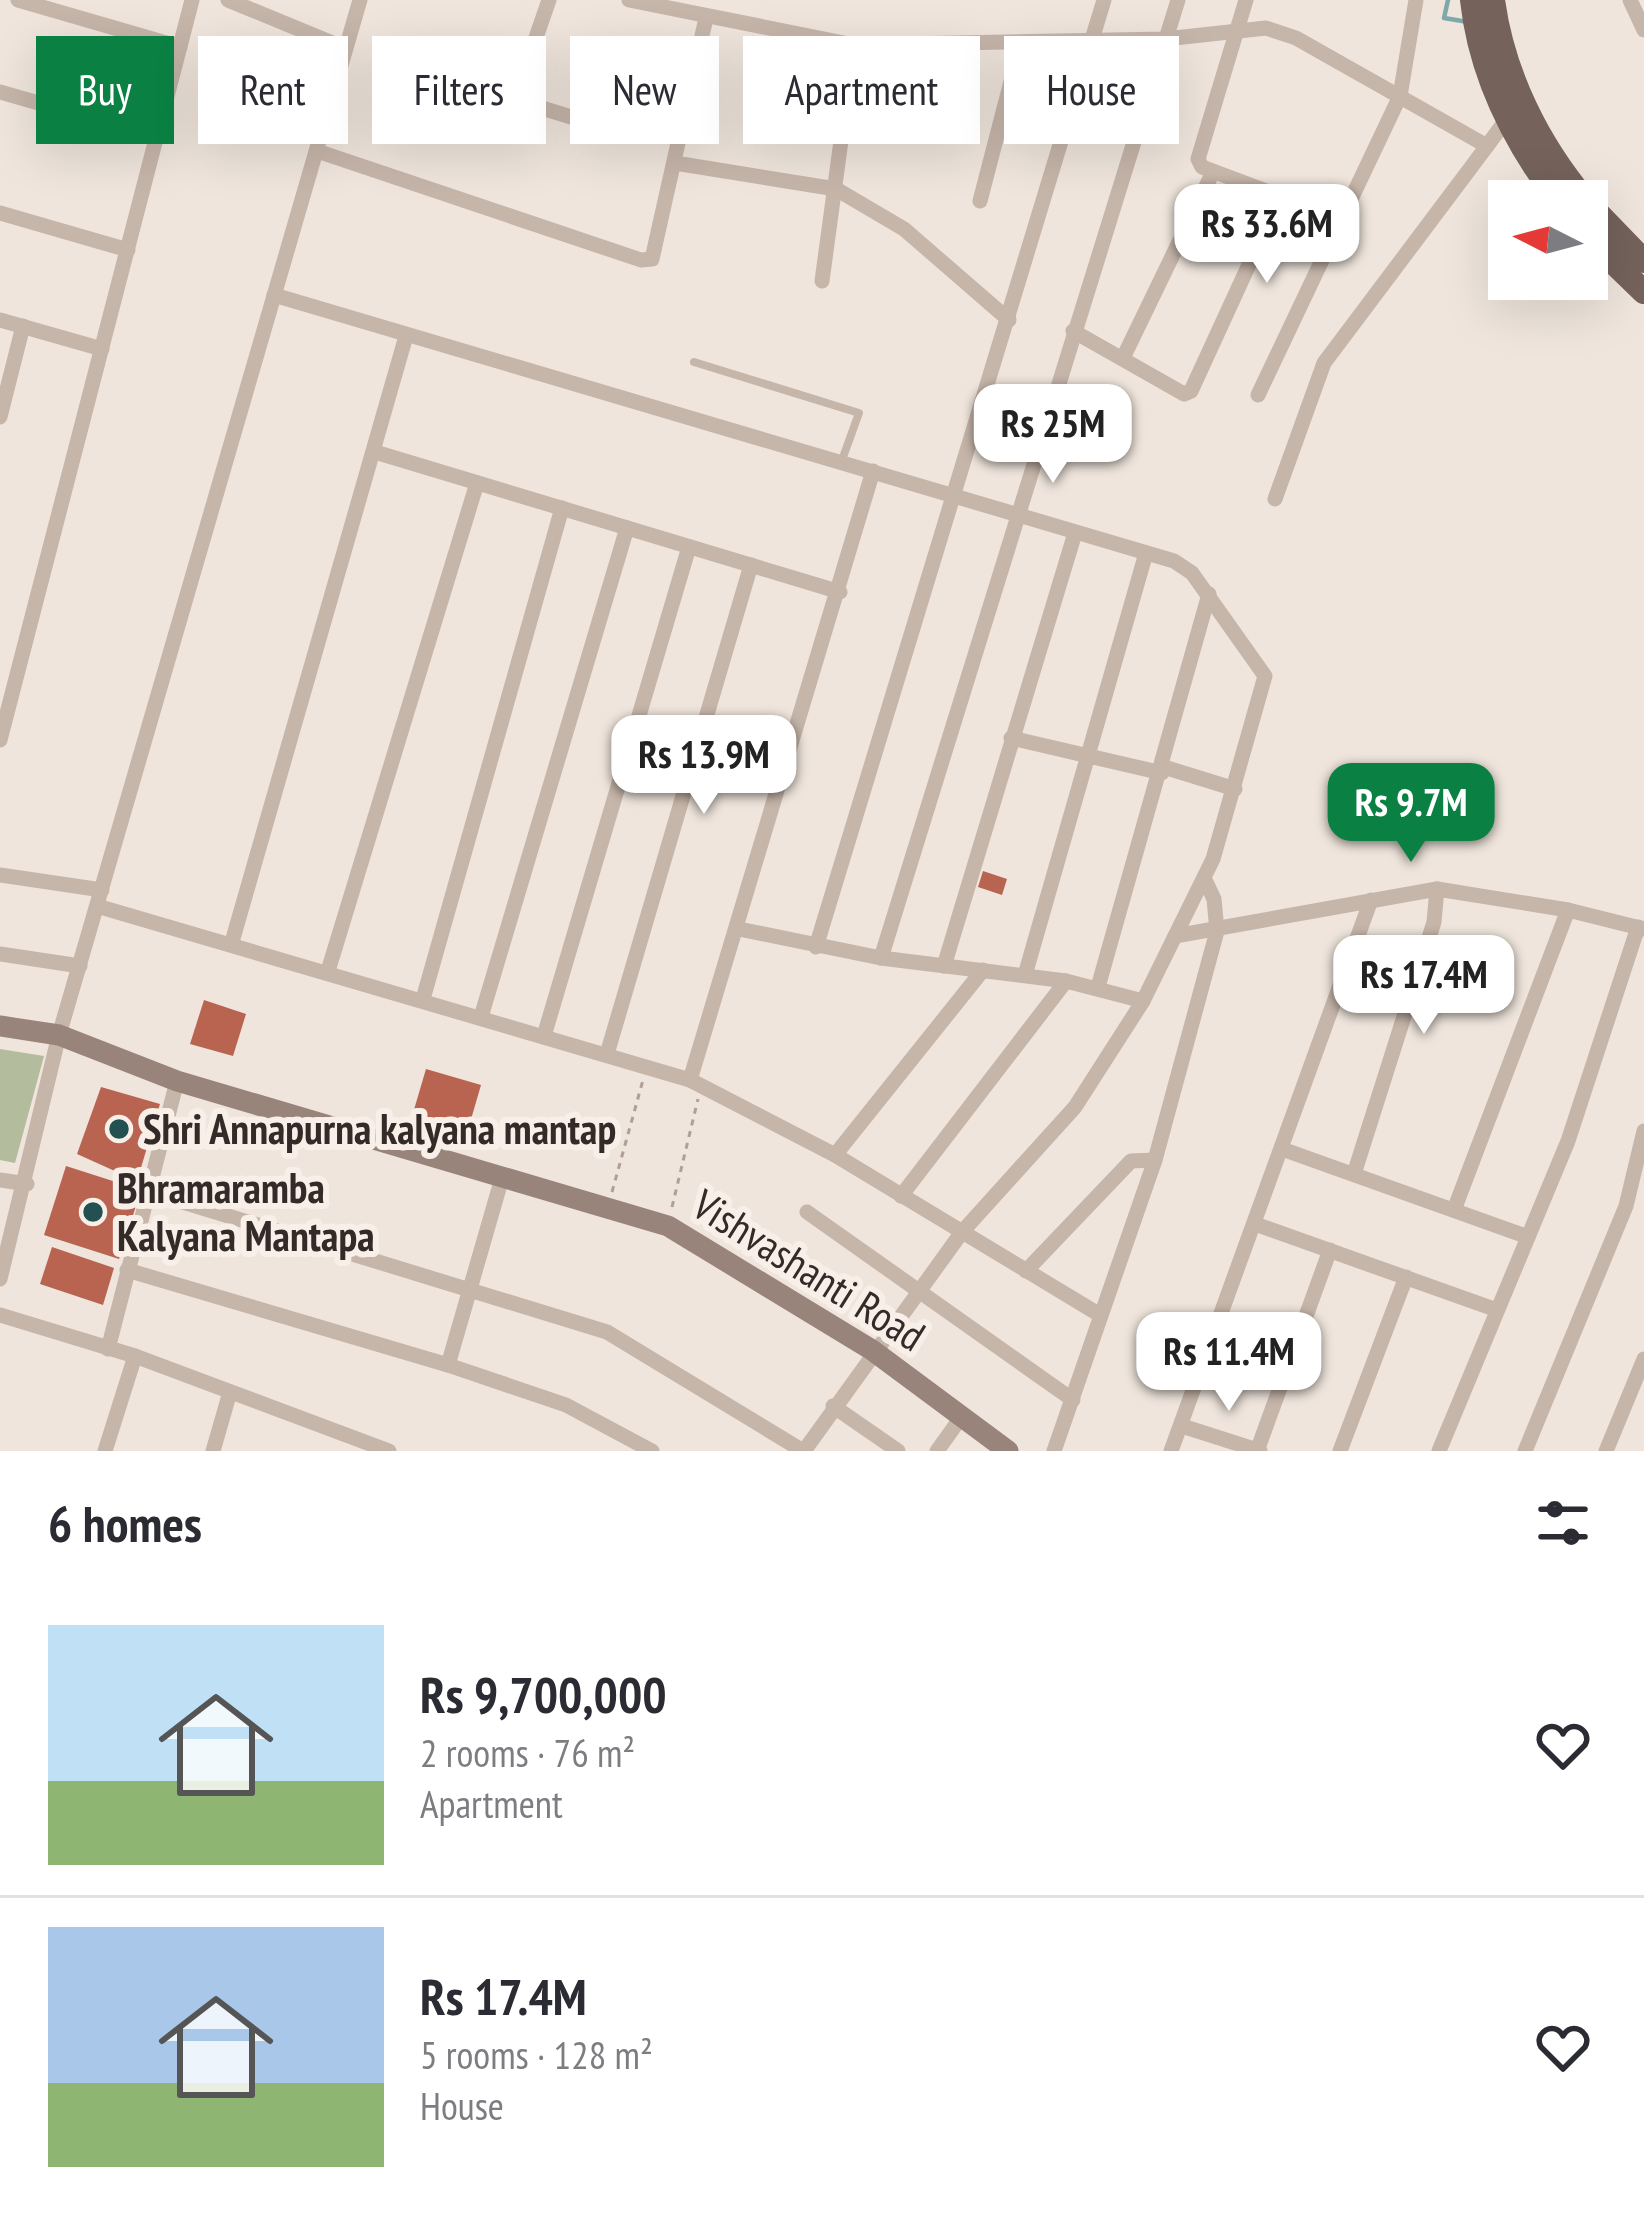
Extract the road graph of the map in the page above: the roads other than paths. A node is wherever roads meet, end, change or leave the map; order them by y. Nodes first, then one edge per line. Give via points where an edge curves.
1 (18, 0) edge
2 (192, 0) edge
3 (230, 0) edge
4 (360, 0) edge
5 (549, 0) edge
6 (628, 0) edge
7 (1105, 0) edge
8 (1178, 0) edge
9 (1246, 0) edge
10 (1416, 0) edge
11 (1630, 0) edge
12 (706, 17) junction
13 (1485, 17) edge
14 (1644, 30) edge
15 (1237, 32) junction
16 (316, 36) edge
17 (346, 36) edge
18 (806, 36) edge
19 (1096, 36) edge
20 (1166, 36) edge
21 (1179, 38) edge
22 (180, 47) junction
23 (174, 70) edge
24 (0, 92) edge
25 (1400, 95) junction
26 (36, 102) edge
27 (1004, 109) edge
28 (1515, 110) junction
29 (570, 117) edge
30 (155, 144) edge
31 (319, 144) edge
32 (842, 144) edge
33 (1063, 144) edge
34 (1132, 144) edge
35 (1486, 146) junction
36 (317, 152) junction
37 (675, 163) junction
38 (1213, 172) junction
39 (1549, 180) edge
40 (1569, 180) edge
41 (836, 189) junction
42 (980, 201) dead end
43 (0, 213) edge
44 (1608, 224) edge
45 (128, 250) junction
46 (1608, 257) edge
47 (1644, 261) edge
48 (822, 281) dead end
49 (1644, 292) edge
50 (274, 295) junction
51 (0, 320) edge
52 (1010, 320) junction
53 (23, 326) junction
54 (1072, 331) junction
55 (406, 336) junction
56 (102, 349) junction
57 (1123, 358) junction
58 (694, 362) dead end
59 (1258, 395) dead end
60 (0, 417) edge
61 (375, 452) junction
62 (842, 462) junction
63 (873, 471) junction
64 (476, 483) junction
65 (954, 496) junction
66 (1275, 499) dead end
67 (562, 508) junction
68 (1017, 516) junction
69 (627, 528) junction
70 (1075, 533) junction
71 (689, 547) junction
72 (1146, 553) junction
73 (752, 566) junction
74 (840, 592) junction
75 (1209, 594) junction
76 (1011, 738) junction
77 (0, 740) edge
78 (1088, 754) junction
79 (1163, 770) junction
80 (1235, 789) junction
81 (0, 875) edge
82 (1204, 878) junction
83 (1437, 889) junction
84 (100, 898) junction
85 (1371, 900) junction
86 (1568, 910) junction
87 (1641, 928) edge
88 (739, 929) junction
89 (1217, 932) junction
90 (1175, 937) junction
91 (232, 942) junction
92 (816, 947) junction
93 (0, 954) edge
94 (881, 958) junction
95 (80, 966) junction
96 (944, 966) junction
97 (982, 970) junction
98 (328, 971) junction
99 (1025, 975) junction
100 (1066, 980) junction
101 (1098, 987) junction
102 (422, 999) junction
103 (1143, 1000) junction
104 (481, 1016) junction
105 (0, 1026) edge
106 (59, 1035) junction
107 (544, 1036) junction
108 (607, 1054) junction
109 (177, 1081) junction
110 (696, 1083) junction
111 (1644, 1130) edge
112 (1282, 1149) junction
113 (835, 1155) junction
114 (1155, 1160) junction
115 (1354, 1174) junction
116 (502, 1178) junction
117 (0, 1180) edge
118 (27, 1184) junction
119 (150, 1192) junction
120 (901, 1196) junction
121 (1454, 1210) junction
122 (808, 1212) dead end
123 (1256, 1224) junction
124 (962, 1232) junction
125 (1528, 1237) junction
126 (1330, 1250) junction
127 (127, 1270) junction
128 (1026, 1271) junction
129 (1406, 1277) junction
130 (0, 1279) edge
131 (472, 1289) junction
132 (918, 1293) junction
133 (1498, 1310) junction
134 (0, 1315) edge
135 (1100, 1316) junction
136 (107, 1348) junction
137 (872, 1350) junction
138 (135, 1357) junction
139 (1644, 1359) edge
140 (448, 1365) junction
141 (230, 1392) junction
142 (1073, 1400) junction
143 (833, 1406) junction
144 (962, 1416) junction
145 (1182, 1426) junction
146 (106, 1451) edge
147 (213, 1451) edge
148 (389, 1451) edge
149 (652, 1451) edge
150 (803, 1451) edge
151 (898, 1451) edge
152 (937, 1451) edge
153 (1008, 1451) edge
154 (1054, 1451) edge
155 (1171, 1451) edge
156 (1258, 1451) edge
157 (1340, 1451) edge
158 (1439, 1451) edge
159 (1525, 1451) edge
160 (1606, 1451) edge

1 - 22 street
2 - 22 street
3 - 16 street
4 - 17 street
5 - 29 street via 522,96
6 - 12 street
7 - 19 street
8 - 20 street
9 - 15 street
10 - 25 street
11 - 14 street
12 - 18 street
12 - 37 street
13 - 28 main road
15 - 21 street
15 - 25 street via 1278,30
15 - 38 street via 1198,158
22 - 23 street
24 - 26 street
25 - 35 street
25 - 59 street
27 - 42 street
28 - 35 street
28 - 39 main road
28 - 40 main road
30 - 45 street
31 - 36 street
32 - 41 street
33 - 52 street
34 - 54 street
35 - 66 street via 1324,363
36 - 37 street via 640,260 652,259
36 - 50 street
37 - 41 street
38 - 57 street
38 - 57 street via 1271,193 1275,208 1191,391
41 - 48 street
41 - 52 street via 904,229
43 - 45 street
44 - 47 main road
45 - 56 street
46 - 49 main road
50 - 55 street
50 - 84 street
51 - 53 street
52 - 65 street
53 - 56 street
53 - 60 street
54 - 57 street
54 - 68 street
55 - 61 street
55 - 62 street
56 - 77 street
58 - 62 lane via 860,412
61 - 64 street
61 - 91 street
62 - 63 street
63 - 65 street
63 - 74 street
64 - 67 street
64 - 98 street
65 - 68 street
65 - 92 street
67 - 69 street
67 - 102 street
68 - 70 street
68 - 94 street
69 - 71 street
69 - 104 street
70 - 72 street
70 - 76 street
71 - 73 street
71 - 107 street
72 - 75 street via 1174,561
72 - 78 street
73 - 74 street
73 - 108 street
74 - 88 street
75 - 79 street
75 - 80 street via 1265,676
76 - 78 street
76 - 96 street
78 - 79 street
78 - 99 street
79 - 80 street
79 - 101 street
80 - 82 street
81 - 84 street
82 - 89 street
82 - 90 street
83 - 85 street
83 - 86 street
83 - 115 street via 1434,922
84 - 91 street
84 - 95 street
85 - 89 street
85 - 112 street
86 - 87 street
86 - 121 street
87 - 125 street
88 - 92 street
88 - 110 street
89 - 90 street
89 - 114 street
90 - 103 street
91 - 98 street
92 - 94 street
93 - 95 street
94 - 96 street
95 - 106 street
96 - 97 street
97 - 99 street
97 - 113 street
98 - 102 street
99 - 100 street
100 - 101 street
100 - 120 street
101 - 103 street
102 - 104 street
103 - 124 street via 1075,1107
104 - 107 street
105 - 106 street, Vishvashanti Road
106 - 109 street, Vishvashanti Road
106 - 118 street
107 - 108 street
108 - 110 street
109 - 116 street, Vishvashanti Road
109 - 119 street
110 - 113 street
111 - 159 street via 1626,1205
112 - 115 street
112 - 123 street
113 - 120 street
114 - 128 street via 1131,1160
114 - 135 street
115 - 121 street
116 - 131 street
116 - 137 street, Vishvashanti Road via 668,1226
117 - 118 street
118 - 130 street
119 - 127 street
119 - 131 street
120 - 124 street
121 - 125 street
122 - 132 street
123 - 126 street
123 - 145 street
124 - 128 street
124 - 132 street
125 - 133 street
126 - 129 street
126 - 156 street
127 - 136 street
127 - 140 street
128 - 135 street
129 - 133 street
129 - 157 street
131 - 140 street
131 - 150 street via 607,1332
132 - 137 street
132 - 142 street
133 - 158 street
134 - 136 street
135 - 142 street
136 - 138 street
137 - 143 street
137 - 144 street, Vishvashanti Road
138 - 141 street
138 - 146 street
139 - 160 street
140 - 149 street via 566,1405
141 - 147 street
141 - 148 street
142 - 154 street
143 - 150 street
143 - 151 street
144 - 152 street
144 - 153 street, Vishvashanti Road
145 - 155 street
145 - 156 street

